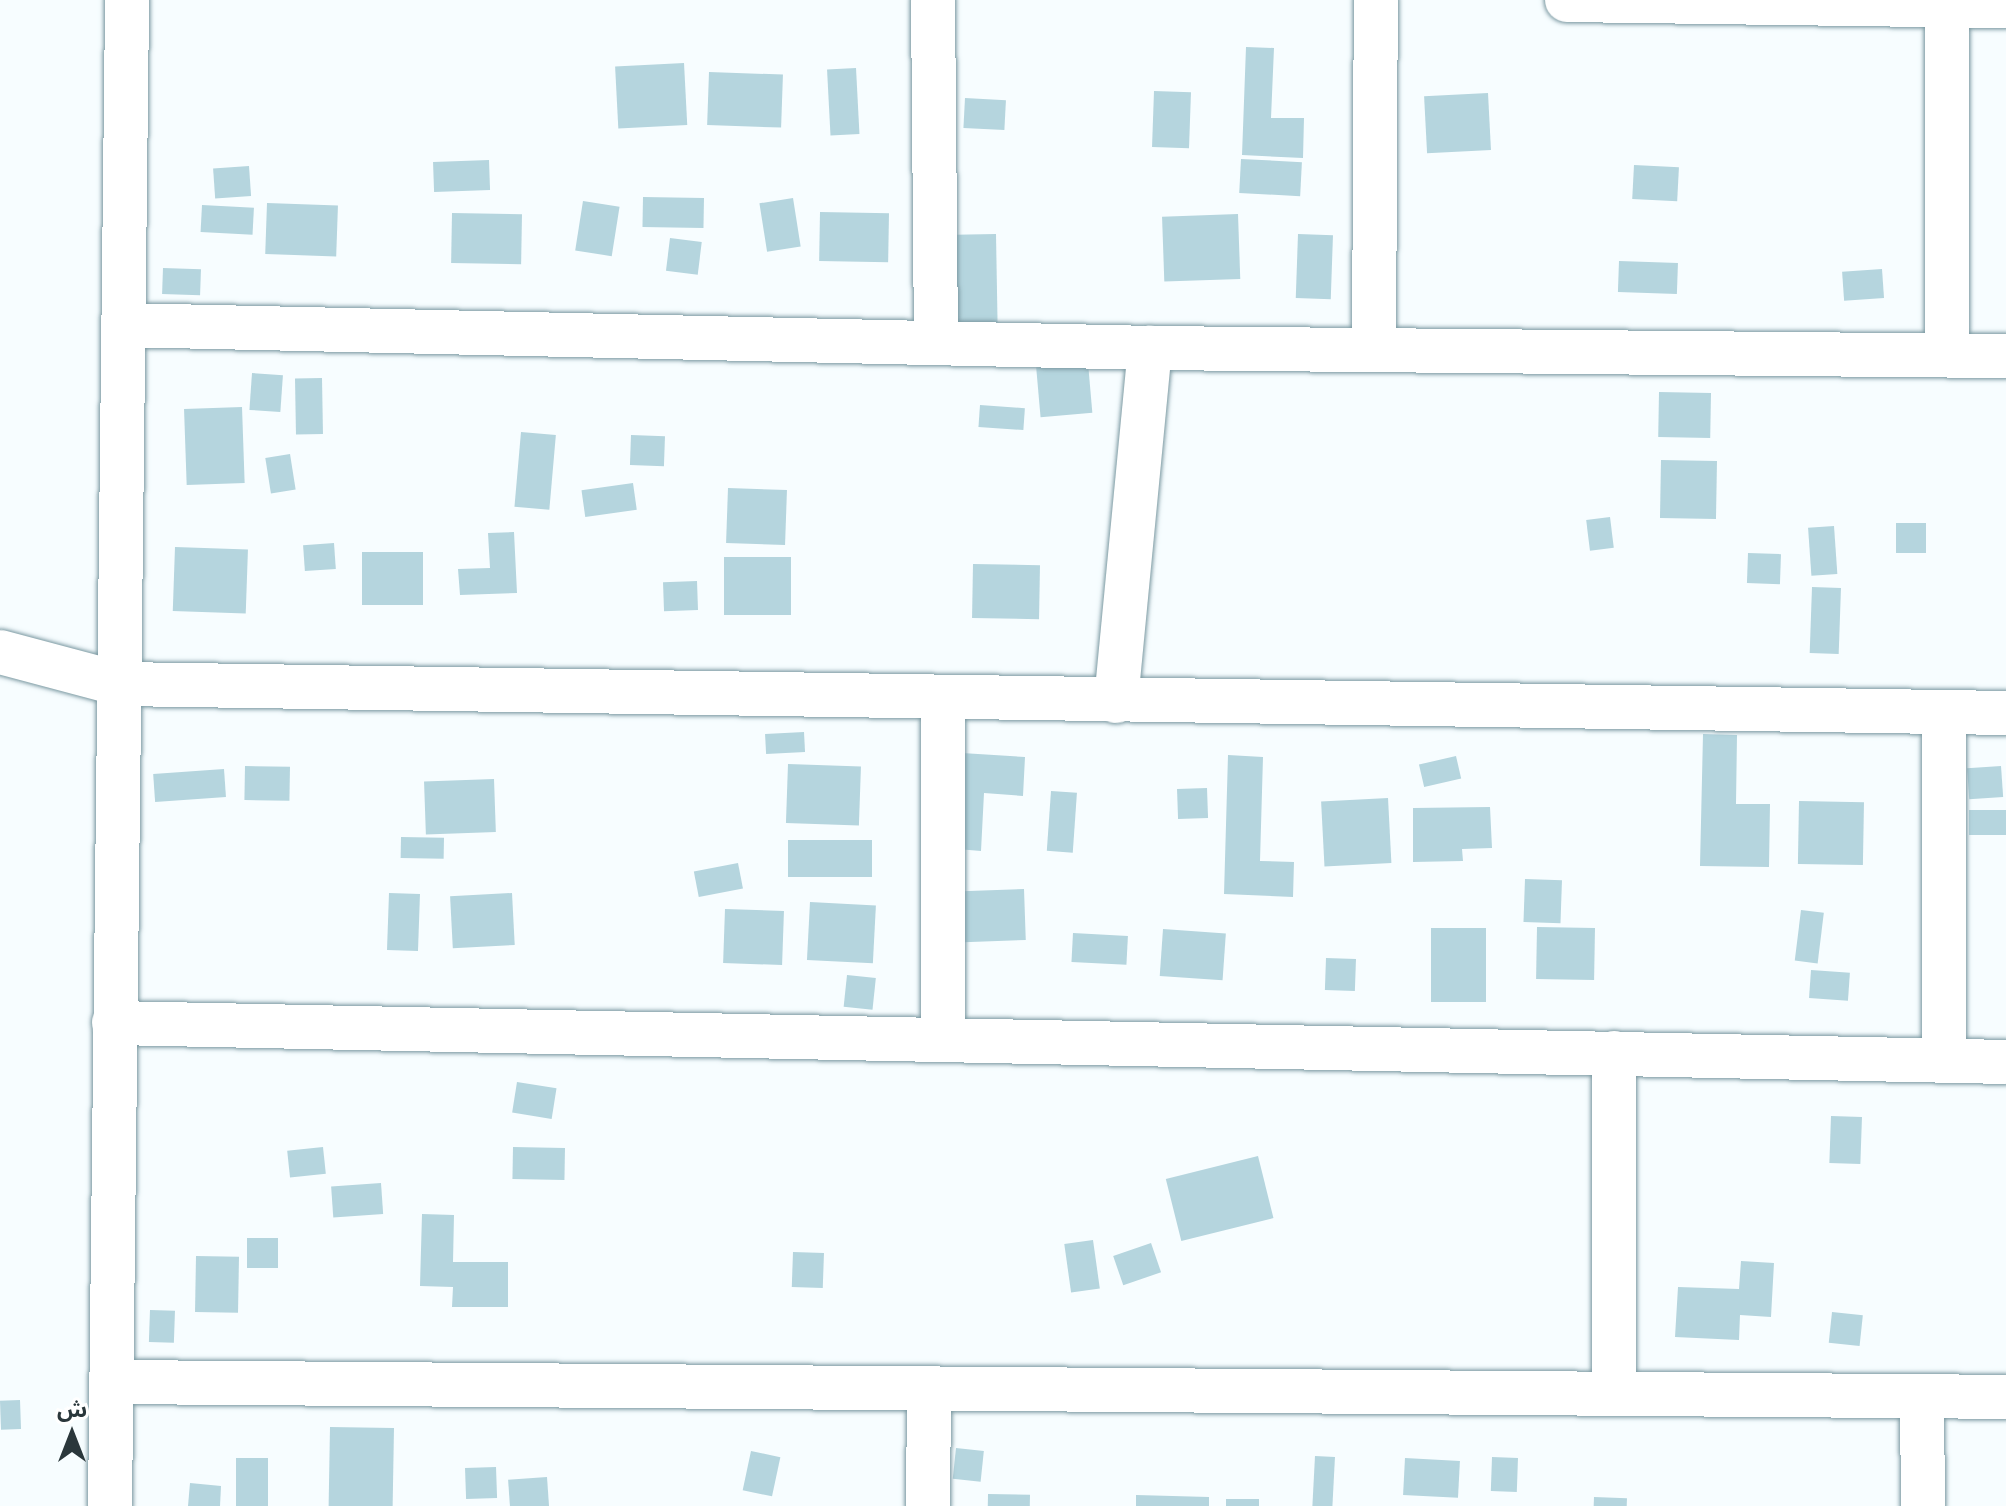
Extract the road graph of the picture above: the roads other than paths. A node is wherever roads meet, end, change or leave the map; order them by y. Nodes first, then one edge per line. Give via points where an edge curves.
1 (127, 0) edge
2 (933, 0) edge
3 (1376, 0) edge
4 (1567, 0) edge
5 (1947, 5) junction
6 (2006, 6) edge
7 (123, 325) junction
8 (936, 338) junction
9 (1150, 348) junction
10 (1374, 350) junction
11 (1947, 355) junction
12 (2006, 356) edge
13 (0, 652) edge
14 (120, 684) junction
15 (943, 697) junction
16 (1116, 701) junction
17 (1944, 712) junction
18 (2006, 713) edge
19 (114, 1023) junction
20 (943, 1040) junction
21 (1614, 1053) junction
22 (1944, 1060) junction
23 (2006, 1062) edge
24 (112, 1382) junction
25 (929, 1388) junction
26 (1614, 1394) junction
27 (1922, 1397) junction
28 (2006, 1397) edge
29 (110, 1506) edge
30 (928, 1506) edge
31 (1923, 1506) edge

1 - 7 street
2 - 8 street
3 - 10 street
4 - 5 street
5 - 6 street
5 - 11 street
7 - 8 street
7 - 14 street
8 - 9 street
9 - 10 street
9 - 16 street
10 - 11 street
11 - 12 street
13 - 14 street
14 - 15 street
14 - 19 street
15 - 16 street
15 - 20 street
16 - 17 street
17 - 18 street
17 - 22 street
19 - 20 street
19 - 24 street
20 - 21 street
21 - 22 street
21 - 26 street
22 - 23 street
24 - 25 street
24 - 29 street
25 - 26 street
25 - 30 street
26 - 27 street
27 - 28 street
27 - 31 street

